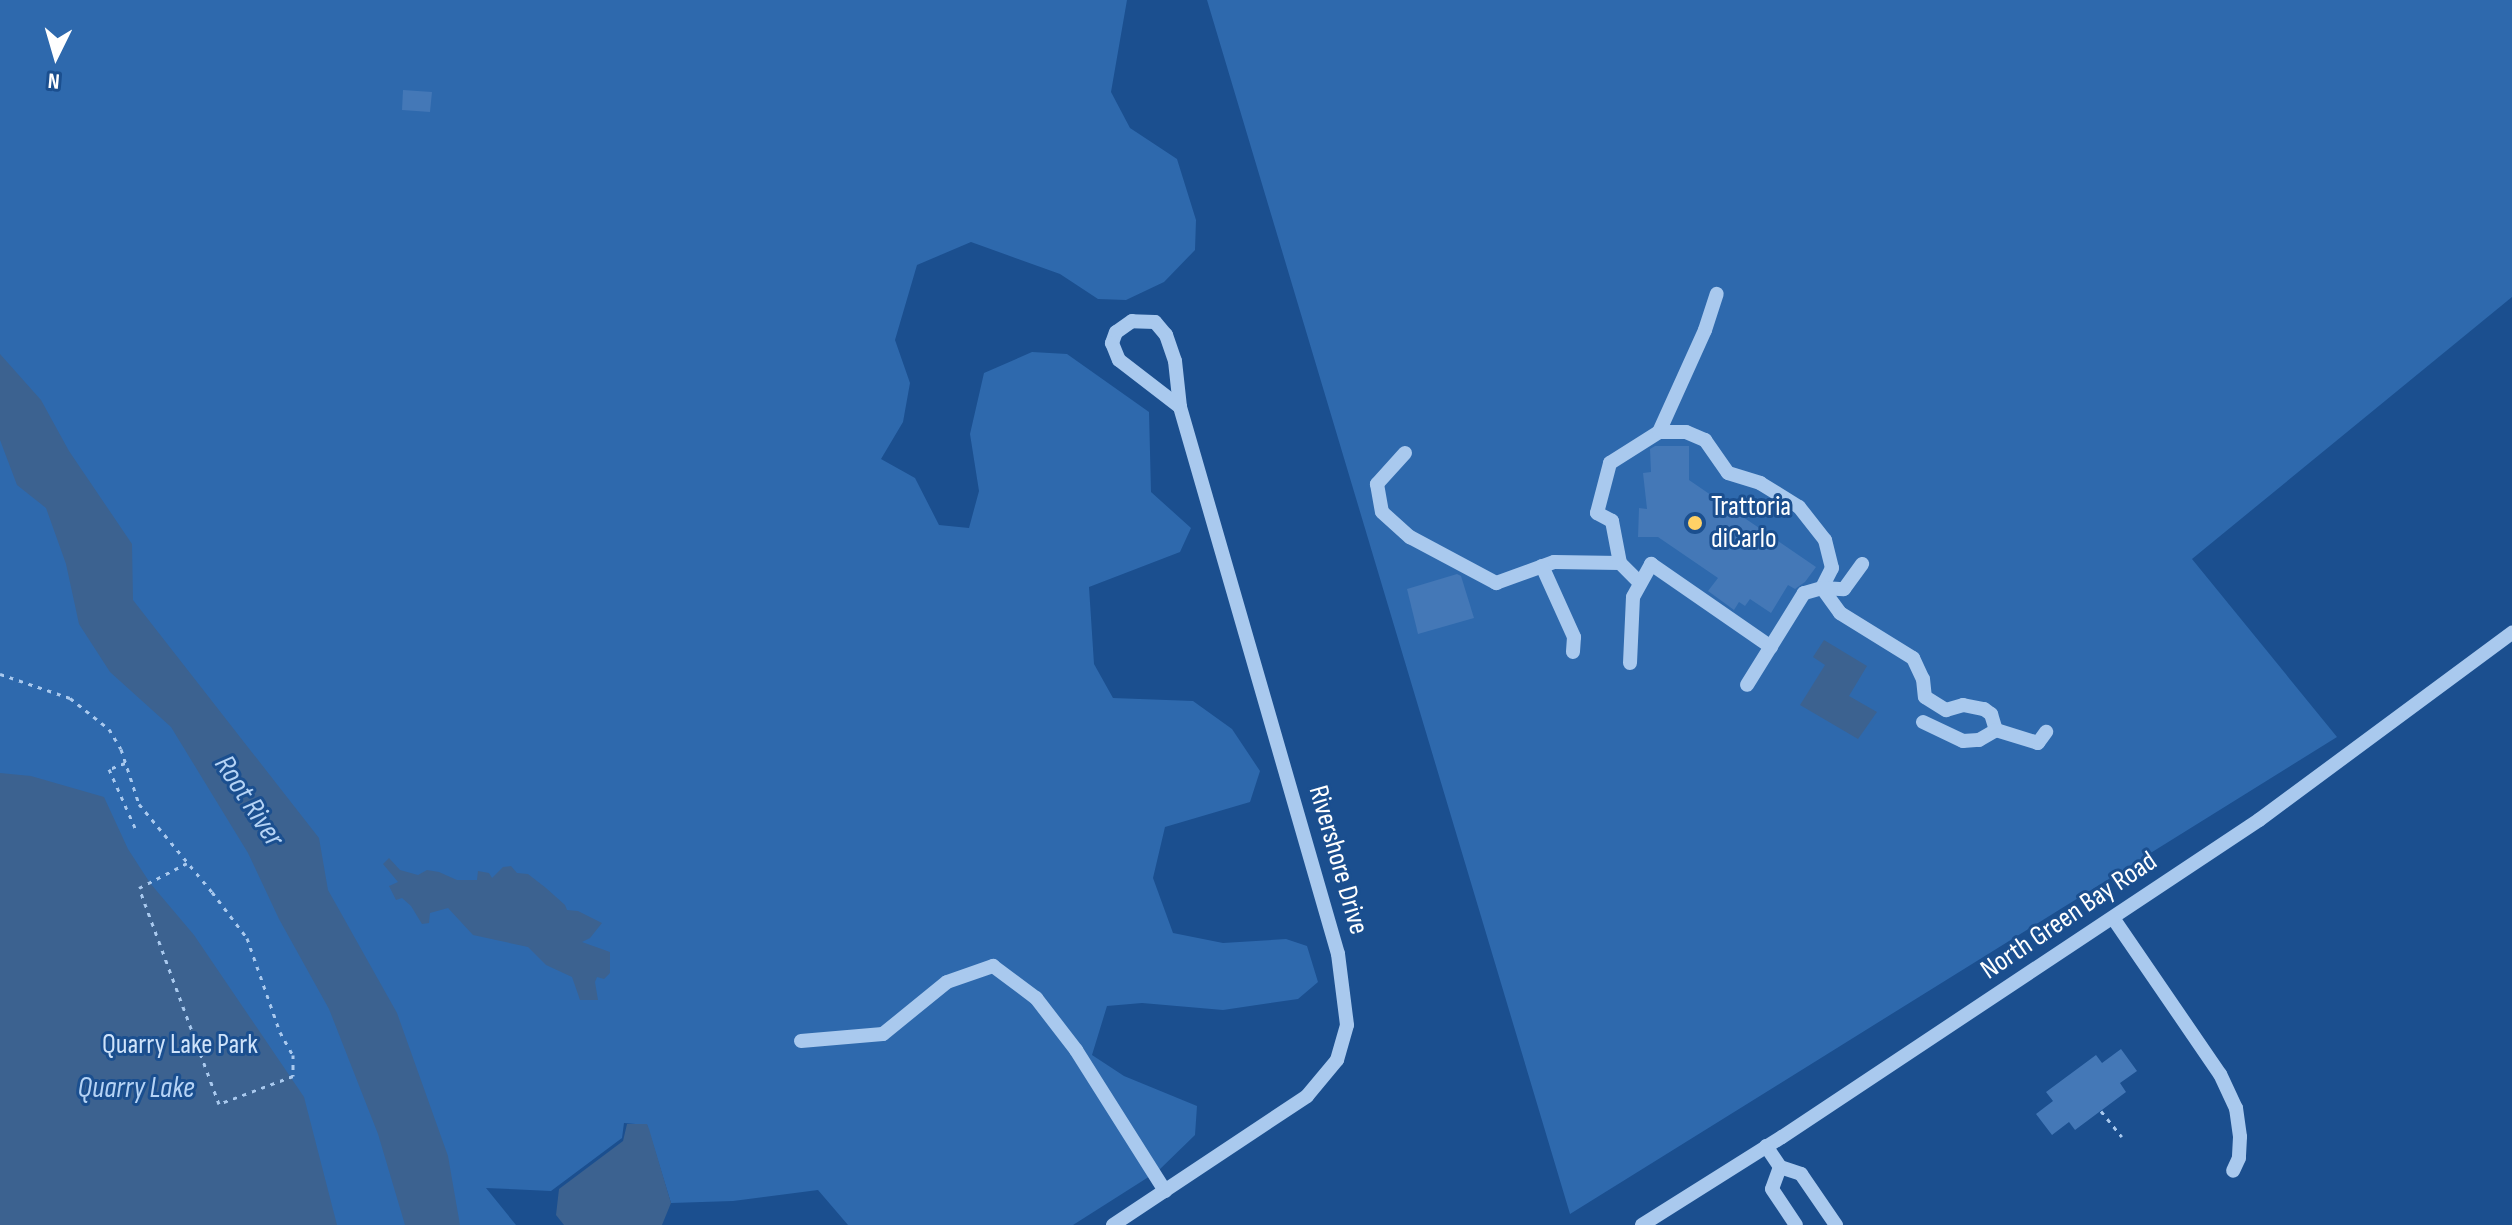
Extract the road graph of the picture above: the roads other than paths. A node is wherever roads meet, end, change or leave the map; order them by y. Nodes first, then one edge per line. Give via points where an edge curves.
1 (1717, 294) dead end
2 (1180, 407) junction
3 (1659, 432) junction
4 (1405, 453) dead end
5 (1620, 563) junction
6 (1862, 564) dead end
7 (1542, 566) junction
8 (1639, 582) junction
9 (1822, 588) junction
10 (2512, 633) edge
11 (1771, 647) junction
12 (1573, 652) dead end
13 (1630, 663) dead end
14 (1747, 685) dead end
15 (1923, 722) dead end
16 (1996, 730) junction
17 (2046, 732) dead end
18 (2113, 918) junction
19 (801, 1041) dead end
20 (1766, 1146) junction
21 (1780, 1167) junction
22 (2233, 1171) dead end
23 (1165, 1191) junction
24 (1113, 1225) edge
25 (1642, 1225) edge
26 (1796, 1225) edge
27 (1836, 1225) edge

1 - 3 street
2 - 2 street, Rivershore Drive via 1175,361 1155,322 1132,321 1116,332 1112,343 1119,360
2 - 23 street, Rivershore Drive via 1338,954 1347,1025 1337,1060 1307,1096
3 - 5 street via 1610,463 1604,477 1597,513 1612,521
3 - 9 street via 1686,432 1705,440 1728,473 1760,483 1799,507 1815,523 1830,553 1832,568
4 - 7 street via 1377,484 1382,512 1392,523 1496,583
5 - 7 street via 1570,560
5 - 8 street
6 - 9 street via 1844,589
7 - 12 street via 1574,637
8 - 11 street via 1651,564
8 - 13 street via 1629,623
9 - 11 street via 1804,593
9 - 16 street via 1840,613 1913,658 1925,697 1946,710 1963,705 1984,709
10 - 18 street, North Green Bay Road via 2259,820
11 - 14 street
15 - 16 street via 1963,741 1979,740
16 - 17 street via 2033,743
18 - 20 street, North Green Bay Road
18 - 22 street via 2220,1074 2236,1108 2240,1137
19 - 23 street via 883,1034 947,982 993,966 1036,998 1076,1050
20 - 21 street
20 - 25 street, North Green Bay Road
21 - 26 street via 1772,1189
21 - 27 street via 1801,1174
23 - 24 street, Rivershore Drive

